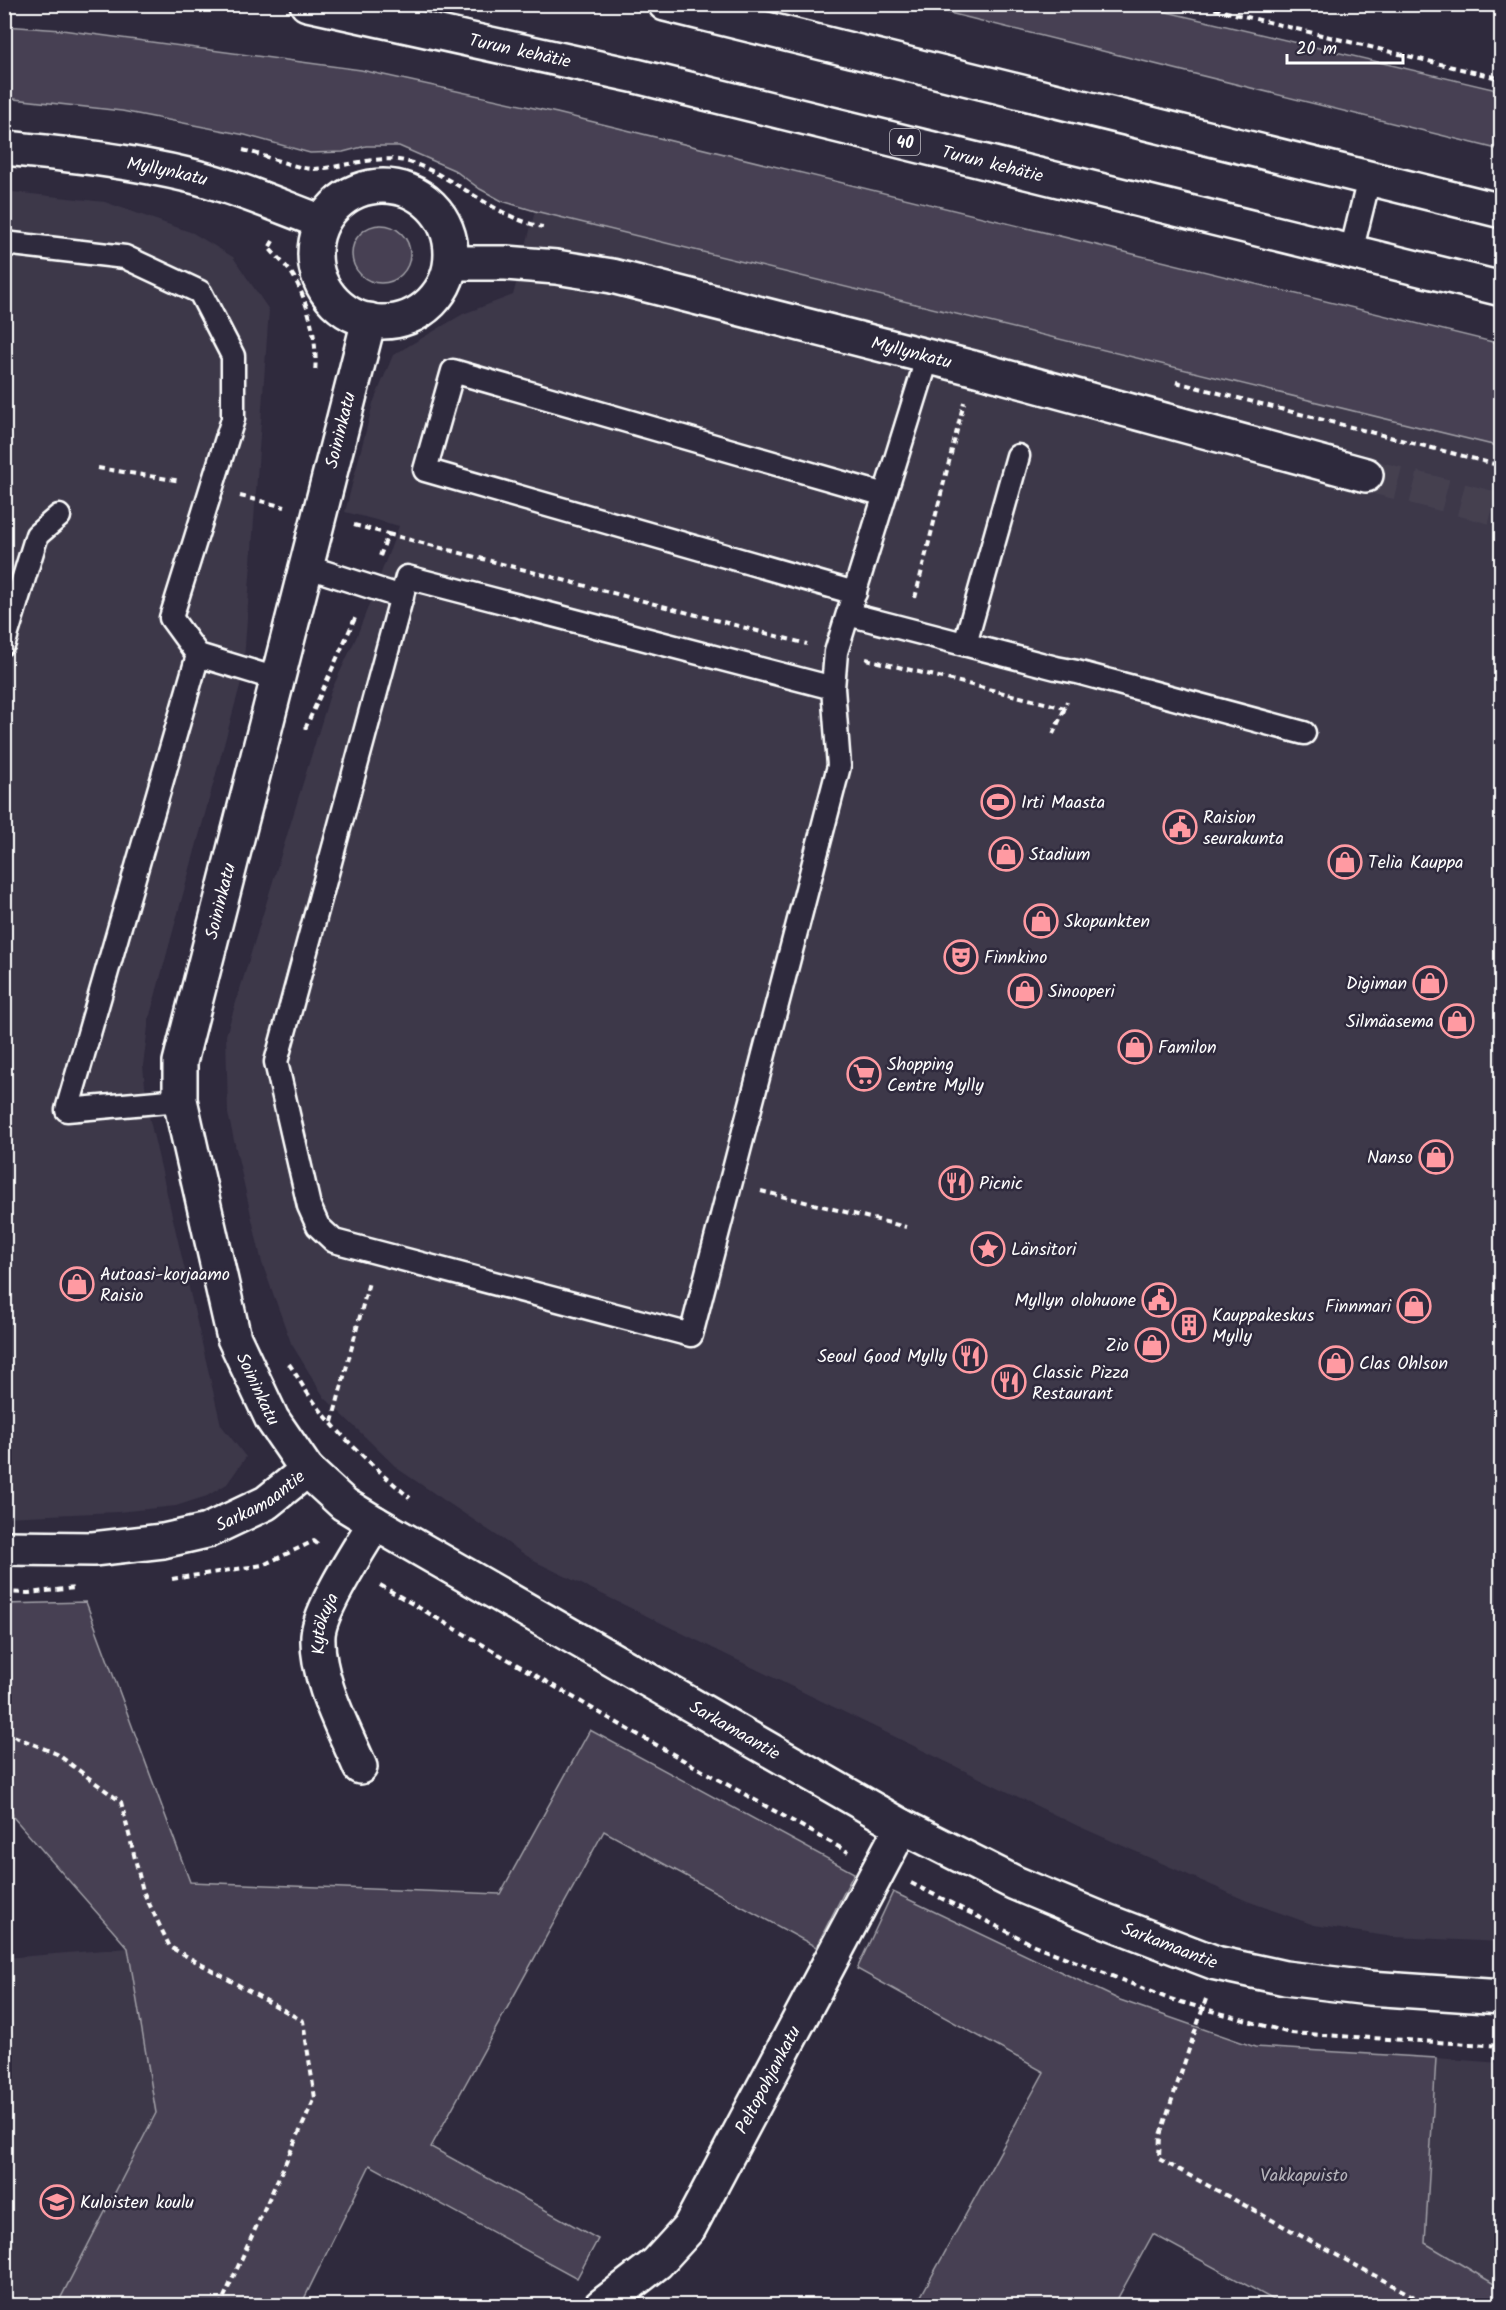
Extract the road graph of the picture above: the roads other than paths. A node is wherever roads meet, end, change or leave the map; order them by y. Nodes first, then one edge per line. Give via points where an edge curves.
1 (307, 4) edge
2 (665, 4) edge
3 (4, 148) edge
4 (1369, 179) junction
5 (1502, 211) edge
6 (322, 222) junction
7 (4, 243) edge
8 (1351, 252) junction
9 (451, 262) junction
10 (1502, 289) edge
11 (369, 320) junction
12 (928, 356) junction
13 (1017, 456) dead end
14 (1366, 475) tunnel mouth
15 (885, 495) junction
16 (59, 516) dead end
17 (305, 566) junction
18 (402, 597) junction
19 (851, 603) junction
20 (4, 643) edge
21 (965, 644) junction
22 (198, 655) junction
23 (277, 679) junction
24 (833, 688) junction
25 (1304, 734) dead end
26 (180, 1101) junction
27 (307, 1470) junction
28 (375, 1523) junction
29 (4, 1548) edge
30 (360, 1767) dead end
31 (902, 1826) junction
32 (1502, 1997) edge
33 (601, 2306) edge

1 - 8 main road, Turun kehätie / 40 via 648,79
2 - 4 main road
3 - 6 main road, Myllynkatu via 68,154 193,177
4 - 5 main road
4 - 8 lane
6 - 9 main road via 336,204 355,191 377,185 400,188 433,207 445,224 451,242
6 - 11 main road via 315,263 321,283 349,313
7 - 22 lane via 125,257 200,292 233,356 233,419 171,618
8 - 10 main road, Turun kehätie / 40
9 - 11 main road via 445,284 431,302 413,315 391,322
9 - 12 main road, Myllynkatu via 536,265 612,276
11 - 17 main road, Soininkatu
12 - 14 main road, Myllynkatu
12 - 15 lane
13 - 21 lane
15 - 19 lane
15 - 19 lane via 453,371 425,470
16 - 20 lane via 37,535
17 - 18 lane
17 - 23 main road, Soininkatu
18 - 24 lane via 407,577
18 - 24 lane via 276,1062 309,1206 318,1226 334,1241 691,1335 839,765
19 - 21 lane via 907,629
19 - 24 lane via 836,652
21 - 25 lane
22 - 23 lane
22 - 26 lane via 67,1110
23 - 26 main road, Soininkatu via 180,1062
26 - 27 main road, Soininkatu via 234,1338 272,1419
27 - 28 main road, Sarkamaantie via 344,1503
27 - 29 main road, Sarkamaantie via 266,1503 207,1531 103,1548
28 - 30 main road, Kytökuja via 348,1567 318,1633 320,1670
28 - 31 main road, Sarkamaantie
31 - 32 main road, Sarkamaantie via 1015,1883 1216,1963 1285,1978 1358,1987
31 - 33 main road, Peltopohjankatu via 689,2228 657,2263

